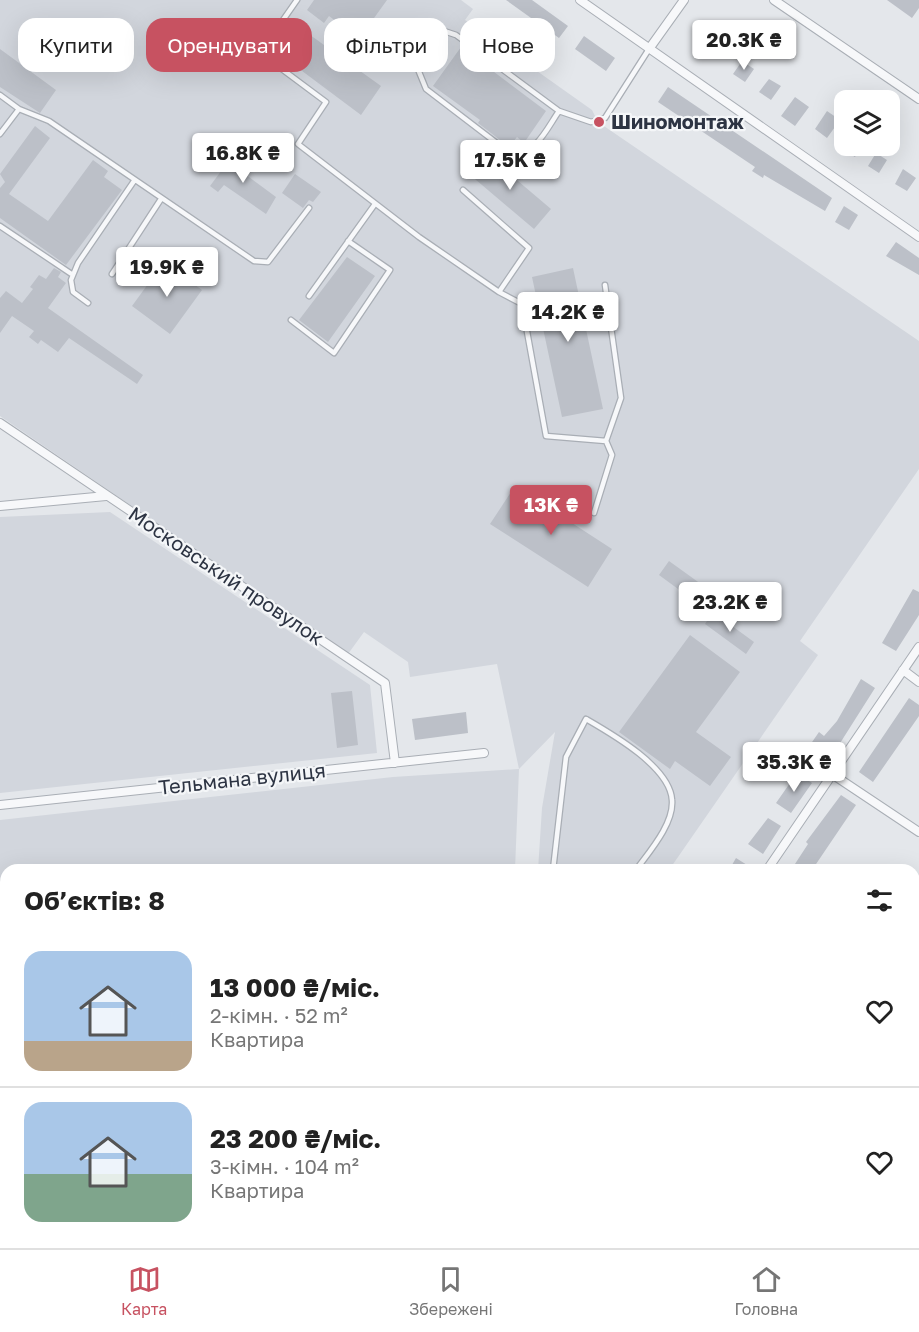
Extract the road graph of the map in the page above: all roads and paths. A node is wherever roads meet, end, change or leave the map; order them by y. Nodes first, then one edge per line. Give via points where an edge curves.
1 (297, 0) edge
2 (580, 0) edge
3 (684, 0) edge
4 (774, 0) edge
5 (649, 49) junction
6 (0, 95) edge
7 (919, 99) edge
8 (19, 109) junction
9 (559, 111) junction
10 (0, 134) edge
11 (134, 181) junction
12 (463, 190) dead end
13 (160, 199) junction
14 (375, 204) junction
15 (309, 208) dead end
16 (0, 226) edge
17 (919, 237) edge
18 (348, 241) junction
19 (112, 274) dead end
20 (73, 275) junction
21 (605, 285) dead end
22 (499, 292) junction
23 (309, 296) dead end
24 (88, 303) dead end
25 (291, 320) dead end
26 (0, 423) edge
27 (606, 441) junction
28 (106, 496) junction
29 (0, 506) edge
30 (594, 513) dead end
31 (919, 647) edge
32 (903, 670) junction
33 (919, 682) edge
34 (484, 753) dead end
35 (395, 763) junction
36 (832, 774) junction
37 (0, 805) edge
38 (919, 832) edge
39 (554, 864) edge
40 (640, 864) edge
41 (771, 864) edge

1 - 14 lane via 269,40 271,61 326,102 298,144
2 - 5 street
3 - 5 street
4 - 7 street
5 - 9 lane via 605,118 591,122
5 - 17 street
6 - 8 lane
8 - 10 lane
8 - 11 lane via 49,121
9 - 9 lane via 534,147 523,155 511,154 426,89 415,62 434,35 444,31
11 - 13 lane
11 - 20 lane
12 - 22 lane via 530,248
13 - 15 lane via 261,262 268,262
13 - 19 lane
14 - 18 lane
14 - 22 lane
16 - 20 lane
18 - 23 lane
18 - 25 lane via 390,270 334,353
20 - 24 lane via 73,292
21 - 27 lane via 621,398
22 - 27 lane via 522,304 546,436
26 - 28 street, Московський провулок
27 - 30 lane via 612,455
28 - 29 street
28 - 35 street, Московський провулок via 385,683
31 - 32 street
32 - 33 street
32 - 36 street
34 - 35 street, Тельмана вулиця
35 - 37 street, Тельмана вулиця
36 - 38 street
36 - 41 street
39 - 40 lane via 566,757 586,719 616,736 662,775 672,801 663,833

